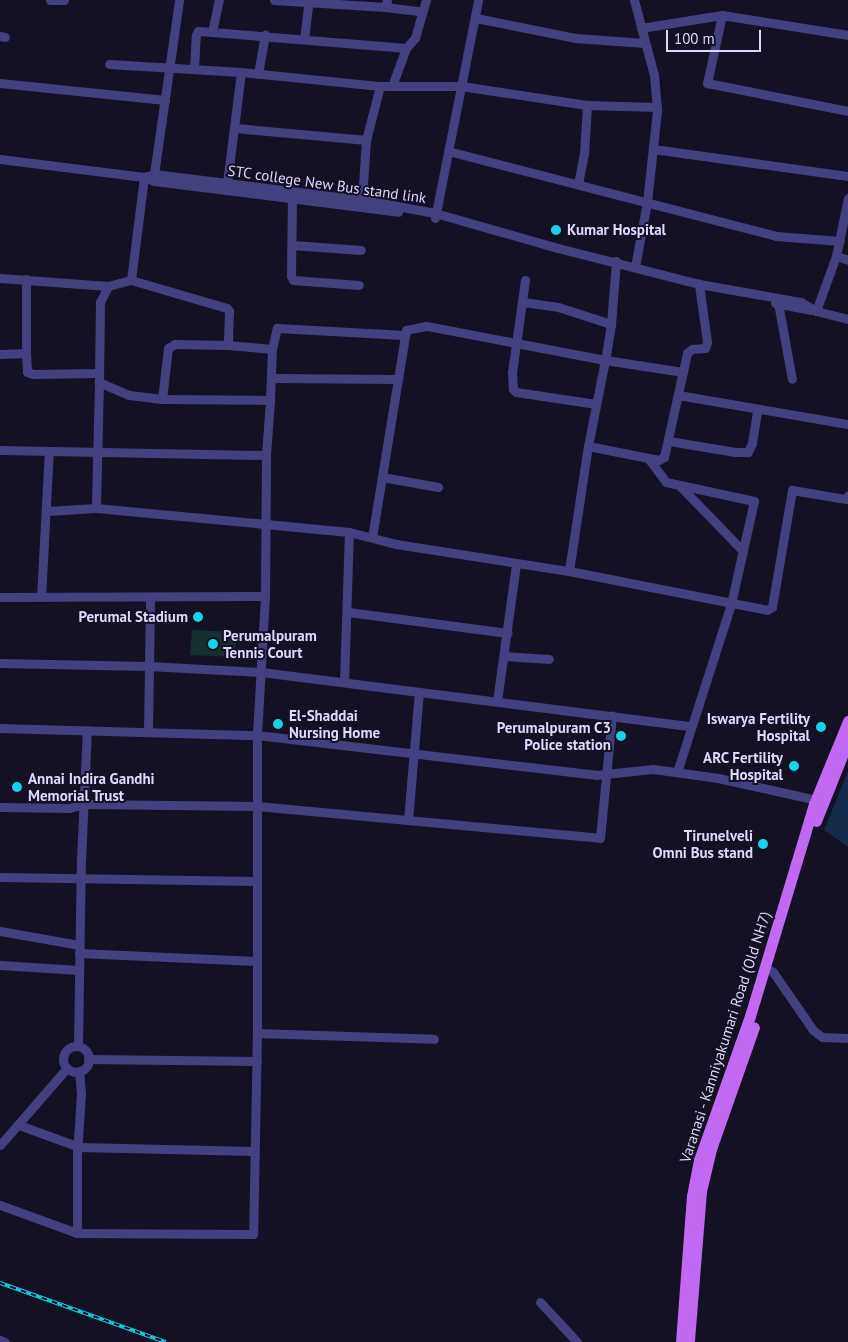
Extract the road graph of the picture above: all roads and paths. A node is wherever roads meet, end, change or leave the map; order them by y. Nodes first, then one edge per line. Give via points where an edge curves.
1 (50, 0) edge
2 (64, 0) edge
3 (179, 0) edge
4 (219, 0) edge
5 (275, 0) edge
6 (426, 0) edge
7 (478, 0) edge
8 (634, 0) edge
9 (308, 1) edge
10 (345, 3) edge
11 (386, 3) edge
12 (423, 12) junction
13 (722, 15) junction
14 (476, 18) junction
15 (641, 28) junction
16 (212, 32) junction
17 (265, 35) junction
18 (848, 35) edge
19 (304, 39) junction
20 (645, 44) junction
21 (406, 48) junction
22 (109, 64) dead end
23 (169, 68) junction
24 (194, 69) junction
25 (241, 72) junction
26 (258, 74) junction
27 (0, 83) edge
28 (380, 86) junction
29 (392, 86) junction
30 (461, 86) junction
31 (165, 100) junction
32 (587, 105) junction
33 (657, 107) junction
34 (848, 111) edge
35 (235, 128) junction
36 (366, 140) junction
37 (653, 149) junction
38 (448, 150) junction
39 (0, 159) edge
40 (154, 174) junction
41 (848, 176) edge
42 (144, 177) junction
43 (227, 183) junction
44 (578, 184) junction
45 (292, 198) junction
46 (848, 198) edge
47 (362, 200) junction
48 (647, 202) junction
49 (363, 211) dead end
50 (846, 215) edge
51 (435, 216) junction
52 (840, 241) junction
53 (292, 245) junction
54 (361, 250) dead end
55 (836, 256) junction
56 (848, 260) edge
57 (616, 265) junction
58 (635, 267) junction
59 (0, 278) edge
60 (26, 280) junction
61 (131, 280) junction
62 (525, 280) dead end
63 (108, 286) junction
64 (359, 286) dead end
65 (699, 286) junction
66 (523, 302) junction
67 (778, 303) junction
68 (816, 311) junction
69 (848, 320) edge
70 (611, 324) junction
71 (404, 335) junction
72 (516, 343) junction
73 (228, 345) junction
74 (272, 349) junction
75 (26, 353) junction
76 (0, 354) edge
77 (605, 360) junction
78 (683, 372) junction
79 (99, 378) junction
80 (272, 378) junction
81 (792, 378) dead end
82 (397, 380) junction
83 (678, 395) junction
84 (162, 399) junction
85 (270, 400) junction
86 (596, 404) junction
87 (757, 410) junction
88 (848, 424) edge
89 (669, 441) junction
90 (588, 446) junction
91 (0, 450) edge
92 (49, 451) junction
93 (98, 452) junction
94 (266, 455) junction
95 (648, 458) junction
96 (382, 477) junction
97 (680, 485) junction
98 (438, 487) dead end
99 (848, 495) edge
100 (96, 508) junction
101 (47, 511) junction
102 (265, 526) junction
103 (349, 532) junction
104 (372, 537) junction
105 (742, 550) junction
106 (516, 564) junction
107 (569, 570) junction
108 (265, 596) junction
109 (40, 597) junction
110 (150, 597) junction
111 (0, 598) edge
112 (730, 604) junction
113 (348, 612) junction
114 (508, 633) junction
115 (504, 656) junction
116 (549, 659) dead end
117 (0, 663) edge
118 (148, 666) junction
119 (261, 672) junction
120 (344, 682) junction
121 (419, 692) junction
122 (496, 701) junction
123 (612, 716) junction
124 (848, 721) edge
125 (691, 726) junction
126 (0, 728) edge
127 (148, 731) junction
128 (87, 732) junction
129 (0, 733) edge
130 (257, 737) junction
131 (848, 741) edge
132 (414, 756) junction
133 (677, 772) junction
134 (607, 777) junction
135 (818, 802) junction
136 (85, 804) junction
137 (257, 806) junction
138 (0, 807) edge
139 (408, 820) junction
140 (0, 877) edge
141 (81, 878) junction
142 (256, 881) junction
143 (0, 930) edge
144 (79, 949) junction
145 (257, 961) junction
146 (0, 965) edge
147 (79, 970) junction
148 (769, 970) junction
149 (257, 1033) junction
150 (848, 1038) edge
151 (434, 1039) dead end
152 (78, 1046) junction
153 (88, 1059) junction
154 (257, 1061) junction
155 (67, 1068) junction
156 (79, 1071) junction
157 (18, 1125) junction
158 (0, 1132) edge
159 (12, 1132) junction
160 (0, 1145) edge
161 (79, 1147) junction
162 (253, 1151) junction
163 (0, 1205) edge
164 (77, 1233) junction
165 (540, 1302) dead end
166 (0, 1340) edge
167 (5, 1342) edge
168 (576, 1342) edge
169 (681, 1342) edge
170 (688, 1342) edge

1 - 2 street
3 - 23 street
4 - 16 street
5 - 9 street
6 - 12 street
7 - 14 street
8 - 15 street
9 - 10 street
9 - 19 street
10 - 11 street
11 - 12 street
12 - 21 street via 414,38
13 - 15 street
13 - 18 street
13 - 34 street via 707,83
14 - 20 street via 575,38
14 - 30 street
15 - 20 street
16 - 17 street
16 - 24 street via 198,31 196,35
17 - 19 street
17 - 26 street
19 - 21 street
20 - 33 street via 654,75
21 - 29 street
22 - 23 street
23 - 24 street
23 - 31 street
24 - 25 street
25 - 26 street
25 - 35 street
26 - 28 street
27 - 31 street
28 - 29 street
28 - 36 street
29 - 30 street
30 - 32 street
30 - 38 street
31 - 40 street
32 - 33 street
32 - 44 street via 584,154
33 - 37 street
35 - 36 street
35 - 43 street
36 - 47 street
37 - 41 street
37 - 48 street
38 - 44 street
38 - 51 street
39 - 42 street, STC college New Bus stand link
40 - 42 street, STC college New Bus stand link
40 - 43 street, STC college New Bus stand link
42 - 45 street via 154,181
42 - 61 street
43 - 45 street, STC college New Bus stand link
44 - 48 street
45 - 47 street, STC college New Bus stand link
45 - 49 street
45 - 51 street
45 - 53 street
46 - 50 street
47 - 51 street, STC college New Bus stand link
48 - 52 street via 776,236
48 - 58 street
50 - 52 street
51 - 57 street, STC college New Bus stand link
52 - 55 street
53 - 54 street
53 - 64 street via 293,280
55 - 56 street
55 - 68 street
57 - 58 street, STC college New Bus stand link
57 - 65 street
57 - 70 street
58 - 65 street, STC college New Bus stand link
59 - 60 street
60 - 63 street
60 - 75 street
61 - 63 street
61 - 73 street via 227,308 230,325
62 - 66 street
63 - 79 street via 100,302
65 - 67 street
65 - 68 street, STC college New Bus stand link via 801,302
65 - 78 street via 707,342 705,348 687,352
66 - 70 street via 558,307
66 - 72 street
67 - 68 street
67 - 81 street
68 - 69 street, STC college New Bus stand link
70 - 77 street
71 - 72 street via 406,330 426,326
71 - 74 street via 277,328
71 - 82 street
72 - 77 street
72 - 86 street via 512,383 516,392
73 - 74 street
73 - 84 street via 175,344 168,348
74 - 80 street
75 - 76 street
75 - 79 street via 27,372
77 - 78 street
77 - 86 street
78 - 83 street
79 - 84 street via 129,395
79 - 93 street
80 - 82 street
80 - 85 street
82 - 96 street
83 - 87 street
83 - 89 street
84 - 85 street
85 - 94 street
86 - 90 street
87 - 88 street
87 - 89 street via 748,452
89 - 95 street via 661,459
90 - 95 street
90 - 107 street
91 - 92 street
92 - 93 street
92 - 101 street
93 - 94 street
93 - 100 street
94 - 102 street
95 - 97 street via 666,482
96 - 98 street
96 - 104 street
97 - 105 street
97 - 105 street via 754,500
99 - 112 street via 846,499 792,490 772,607 760,610
100 - 101 street
100 - 102 street
101 - 109 street
102 - 103 street
102 - 108 street
103 - 104 street
103 - 113 street
104 - 106 street
105 - 112 street
106 - 107 street
106 - 114 street
107 - 112 street
108 - 110 street
108 - 119 street
109 - 110 street
109 - 111 street
110 - 118 street
112 - 125 street
113 - 114 street
113 - 120 street
114 - 115 street
115 - 116 street
115 - 122 street
117 - 118 street
118 - 119 street
118 - 127 street
119 - 120 street
119 - 130 street
120 - 121 street
121 - 122 street
121 - 132 street
122 - 123 street
123 - 125 street
123 - 134 street
124 - 135 main road, Varanasi - Kanniyakumari Road (Old NH7)
125 - 133 street
126 - 128 street
127 - 128 street
127 - 130 street
128 - 129 street
128 - 130 street
128 - 136 street
130 - 132 street
130 - 137 street
131 - 135 main road, Varanasi - Kanniyakumari Road (Old NH7)
132 - 134 street
132 - 139 street
133 - 134 street via 653,769
133 - 135 street
134 - 135 street via 666,776
134 - 139 street via 600,838
135 - 148 main road, Varanasi - Kanniyakumari Road (Old NH7)
136 - 137 street
136 - 138 street via 69,808
136 - 141 street
137 - 139 street
137 - 142 street
140 - 141 street
141 - 142 street
141 - 144 street
142 - 145 street
143 - 144 street
144 - 145 street
144 - 147 street
145 - 149 street
146 - 147 street
147 - 152 street
148 - 150 street via 822,1037
148 - 169 main road, Varanasi - Kanniyakumari Road (Old NH7) via 699,1160 692,1196
148 - 170 main road, Varanasi - Kanniyakumari Road (Old NH7) via 711,1149 701,1191
149 - 151 street
149 - 154 street
152 - 153 street via 87,1052
152 - 155 street via 71,1047 64,1055
153 - 154 street
153 - 156 street via 86,1066
154 - 162 street
155 - 156 street
155 - 157 street
156 - 161 street
157 - 159 street
157 - 161 street
158 - 159 street
159 - 160 street
161 - 162 street
161 - 164 street
162 - 164 street via 253,1234
163 - 164 street
165 - 168 street
166 - 167 street

